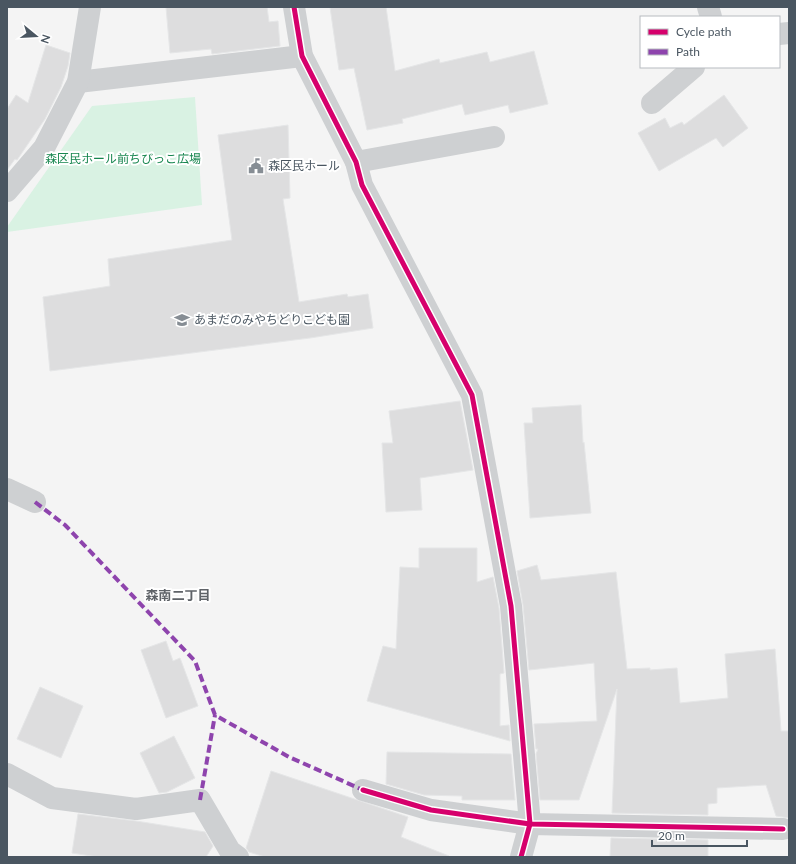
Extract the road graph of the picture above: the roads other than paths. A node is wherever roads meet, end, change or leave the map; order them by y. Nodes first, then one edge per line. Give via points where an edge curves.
1 (90, 7) edge
2 (294, 7) edge
3 (302, 56) junction
4 (693, 68) edge
5 (78, 82) junction
6 (652, 103) dead end
7 (494, 137) dead end
8 (356, 162) junction
9 (7, 191) edge
10 (7, 489) edge
11 (35, 502) dead end
12 (7, 774) edge
13 (363, 790) dead end
14 (530, 824) junction
15 (783, 829) dead end
16 (238, 857) edge
17 (520, 857) edge

1 - 5 street
2 - 3 street
3 - 5 street
3 - 8 street
4 - 6 street
5 - 9 street via 44,148
7 - 8 street
8 - 14 street via 362,185 472,395 511,606
10 - 11 street
12 - 16 street via 52,798 136,809 200,800 230,851
13 - 14 street via 431,810
14 - 15 street
14 - 17 street

